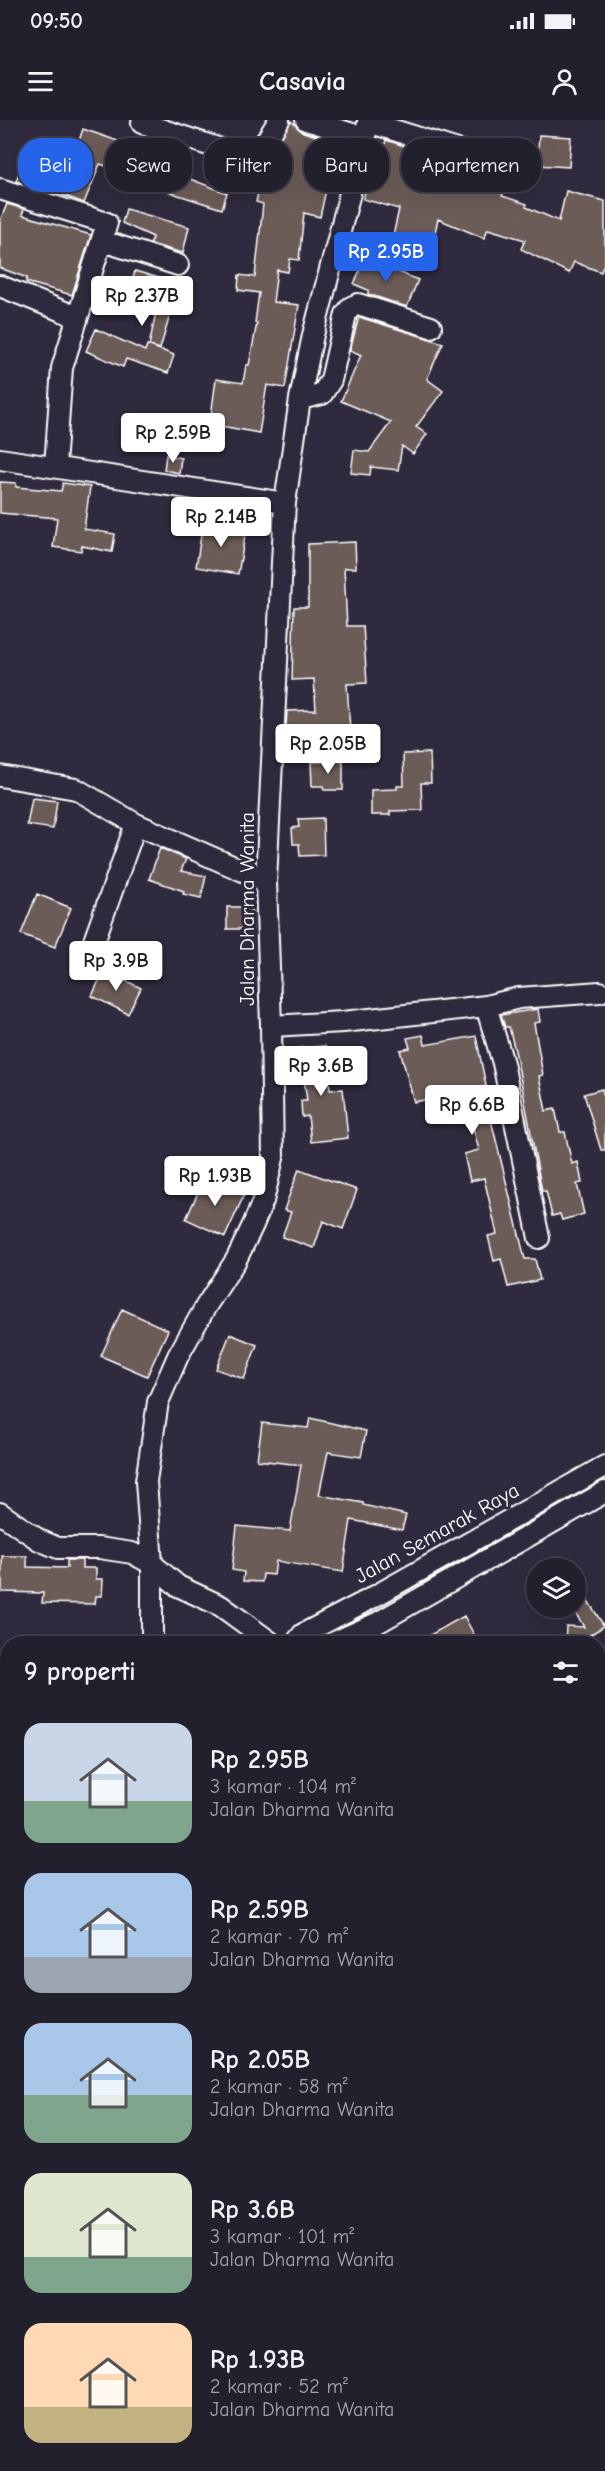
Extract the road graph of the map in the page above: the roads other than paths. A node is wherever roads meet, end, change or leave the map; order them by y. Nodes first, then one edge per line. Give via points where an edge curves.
1 (279, 120) edge
2 (306, 120) edge
3 (142, 123) dead end
4 (367, 127) edge
5 (406, 138) edge
6 (0, 189) edge
7 (103, 241) junction
8 (178, 265) dead end
9 (0, 286) edge
10 (76, 317) junction
11 (431, 327) dead end
12 (300, 399) junction
13 (0, 459) edge
14 (55, 466) junction
15 (285, 503) junction
16 (0, 776) edge
17 (136, 824) junction
18 (266, 881) junction
19 (85, 966) dead end
20 (600, 992) dead end
21 (486, 1006) junction
22 (271, 1026) junction
23 (539, 1238) dead end
24 (605, 1466) edge
25 (605, 1492) edge
26 (0, 1513) edge
27 (152, 1564) junction
28 (152, 1636) edge
29 (262, 1636) edge
30 (301, 1636) edge
31 (348, 1636) edge

1 - 3 street via 256,157 244,157
2 - 4 street
4 - 5 street
4 - 12 street, Jalan Dharma Wanita
6 - 7 street via 107,223
7 - 8 street
7 - 10 street
9 - 10 street
10 - 14 street via 62,368
11 - 12 street via 358,304 351,307 330,380 322,394
12 - 15 street, Jalan Dharma Wanita
13 - 14 street
14 - 15 street
15 - 18 street, Jalan Dharma Wanita
16 - 17 street via 76,789
17 - 18 street
17 - 19 street
18 - 22 street, Jalan Dharma Wanita
20 - 21 street via 519,998
21 - 22 street
21 - 23 street via 503,1063
22 - 27 street, Jalan Dharma Wanita via 274,1138 270,1176 236,1260 178,1356 158,1402 146,1481
24 - 30 street, Jalan Semarak Raya
25 - 31 street via 379,1622
26 - 27 street via 58,1548 115,1550 132,1553
27 - 28 street, Jalan Dharma Wanita
27 - 29 street via 178,1586 221,1606

